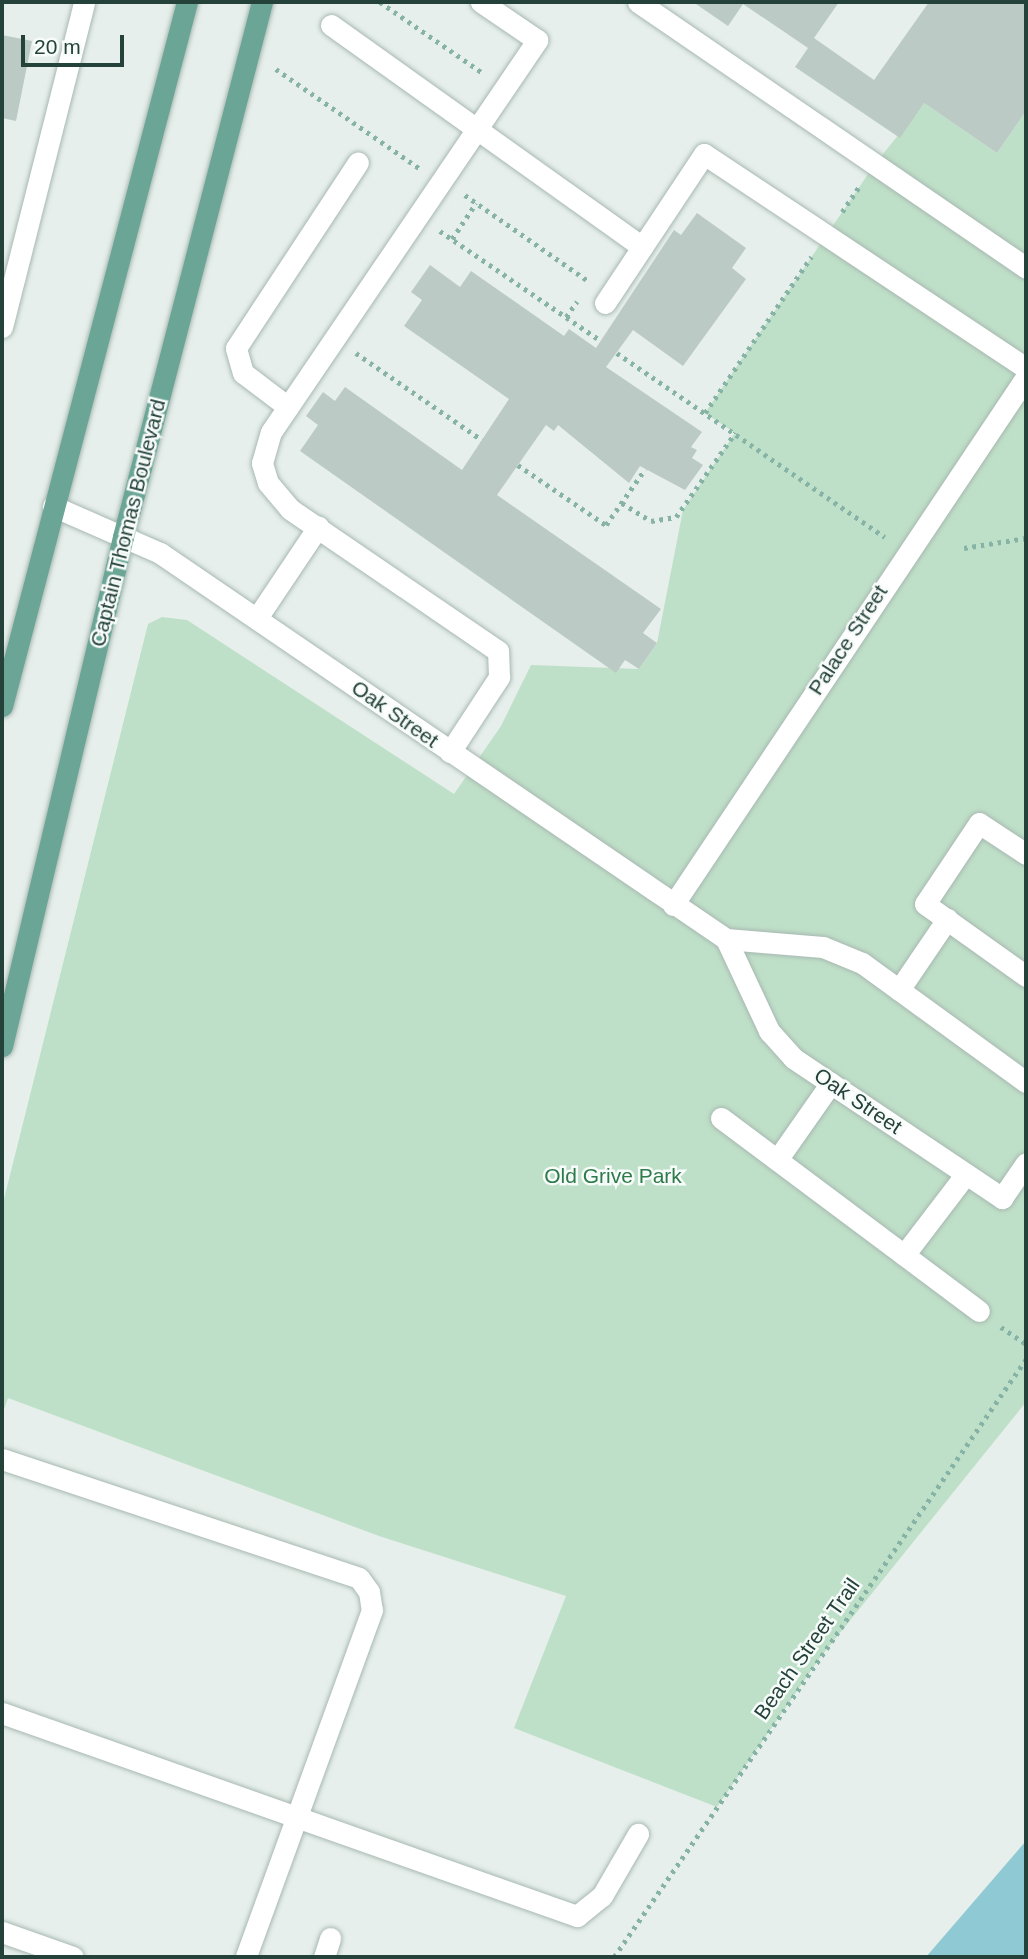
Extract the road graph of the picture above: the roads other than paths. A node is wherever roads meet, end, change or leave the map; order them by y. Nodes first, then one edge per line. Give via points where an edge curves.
1 (83, 2) edge
2 (187, 2) edge
3 (262, 2) edge
4 (481, 2) edge
5 (638, 2) edge
6 (331, 25) dead end
7 (477, 129) junction
8 (358, 162) dead end
9 (642, 247) junction
10 (1026, 268) edge
11 (605, 303) dead end
12 (2, 327) edge
13 (1026, 368) edge
14 (1026, 377) edge
15 (288, 407) junction
16 (53, 506) junction
17 (318, 527) junction
18 (123, 537) junction
19 (257, 618) junction
20 (2, 706) edge
21 (450, 752) junction
22 (1026, 854) edge
23 (673, 905) junction
24 (947, 919) junction
25 (726, 939) junction
26 (1026, 976) edge
27 (899, 990) junction
28 (2, 1046) edge
29 (1026, 1082) edge
30 (831, 1083) junction
31 (721, 1118) dead end
32 (777, 1160) junction
33 (1026, 1163) edge
34 (966, 1174) junction
35 (904, 1255) junction
36 (979, 1311) dead end
37 (2, 1459) edge
38 (2, 1713) edge
39 (296, 1816) junction
40 (638, 1834) dead end
41 (2, 1932) edge
42 (73, 1957) edge
43 (246, 1957) edge

1 - 12 street
2 - 16 main road
3 - 18 main road, Captain Thomas Boulevard
4 - 7 street via 537,40
5 - 10 street
6 - 7 street
7 - 9 street
7 - 15 street
8 - 15 street via 236,348 243,373
9 - 11 street
9 - 13 street via 704,154
14 - 23 street, Palace Street
15 - 17 street via 265,444 265,473 282,501
16 - 18 street, Oak Street
16 - 20 main road
17 - 19 street
17 - 21 street via 498,651 499,677
18 - 19 street, Oak Street
18 - 28 main road, Captain Thomas Boulevard
19 - 21 street, Oak Street
21 - 23 street, Oak Street
22 - 24 street via 979,822 925,904
23 - 25 street, Oak Street
24 - 26 street
24 - 27 street
25 - 27 street, Oak Street via 822,947 862,963
25 - 30 street, Oak Street via 769,1031 793,1058
27 - 29 street, Oak Street
30 - 32 street
30 - 34 street, Oak Street
31 - 32 street
32 - 35 street
33 - 34 street, Oak Street via 1002,1198
34 - 35 street
35 - 36 street
37 - 39 street via 359,1578 372,1610
38 - 39 street
39 - 40 street via 577,1916 592,1910
39 - 43 street
41 - 42 street

